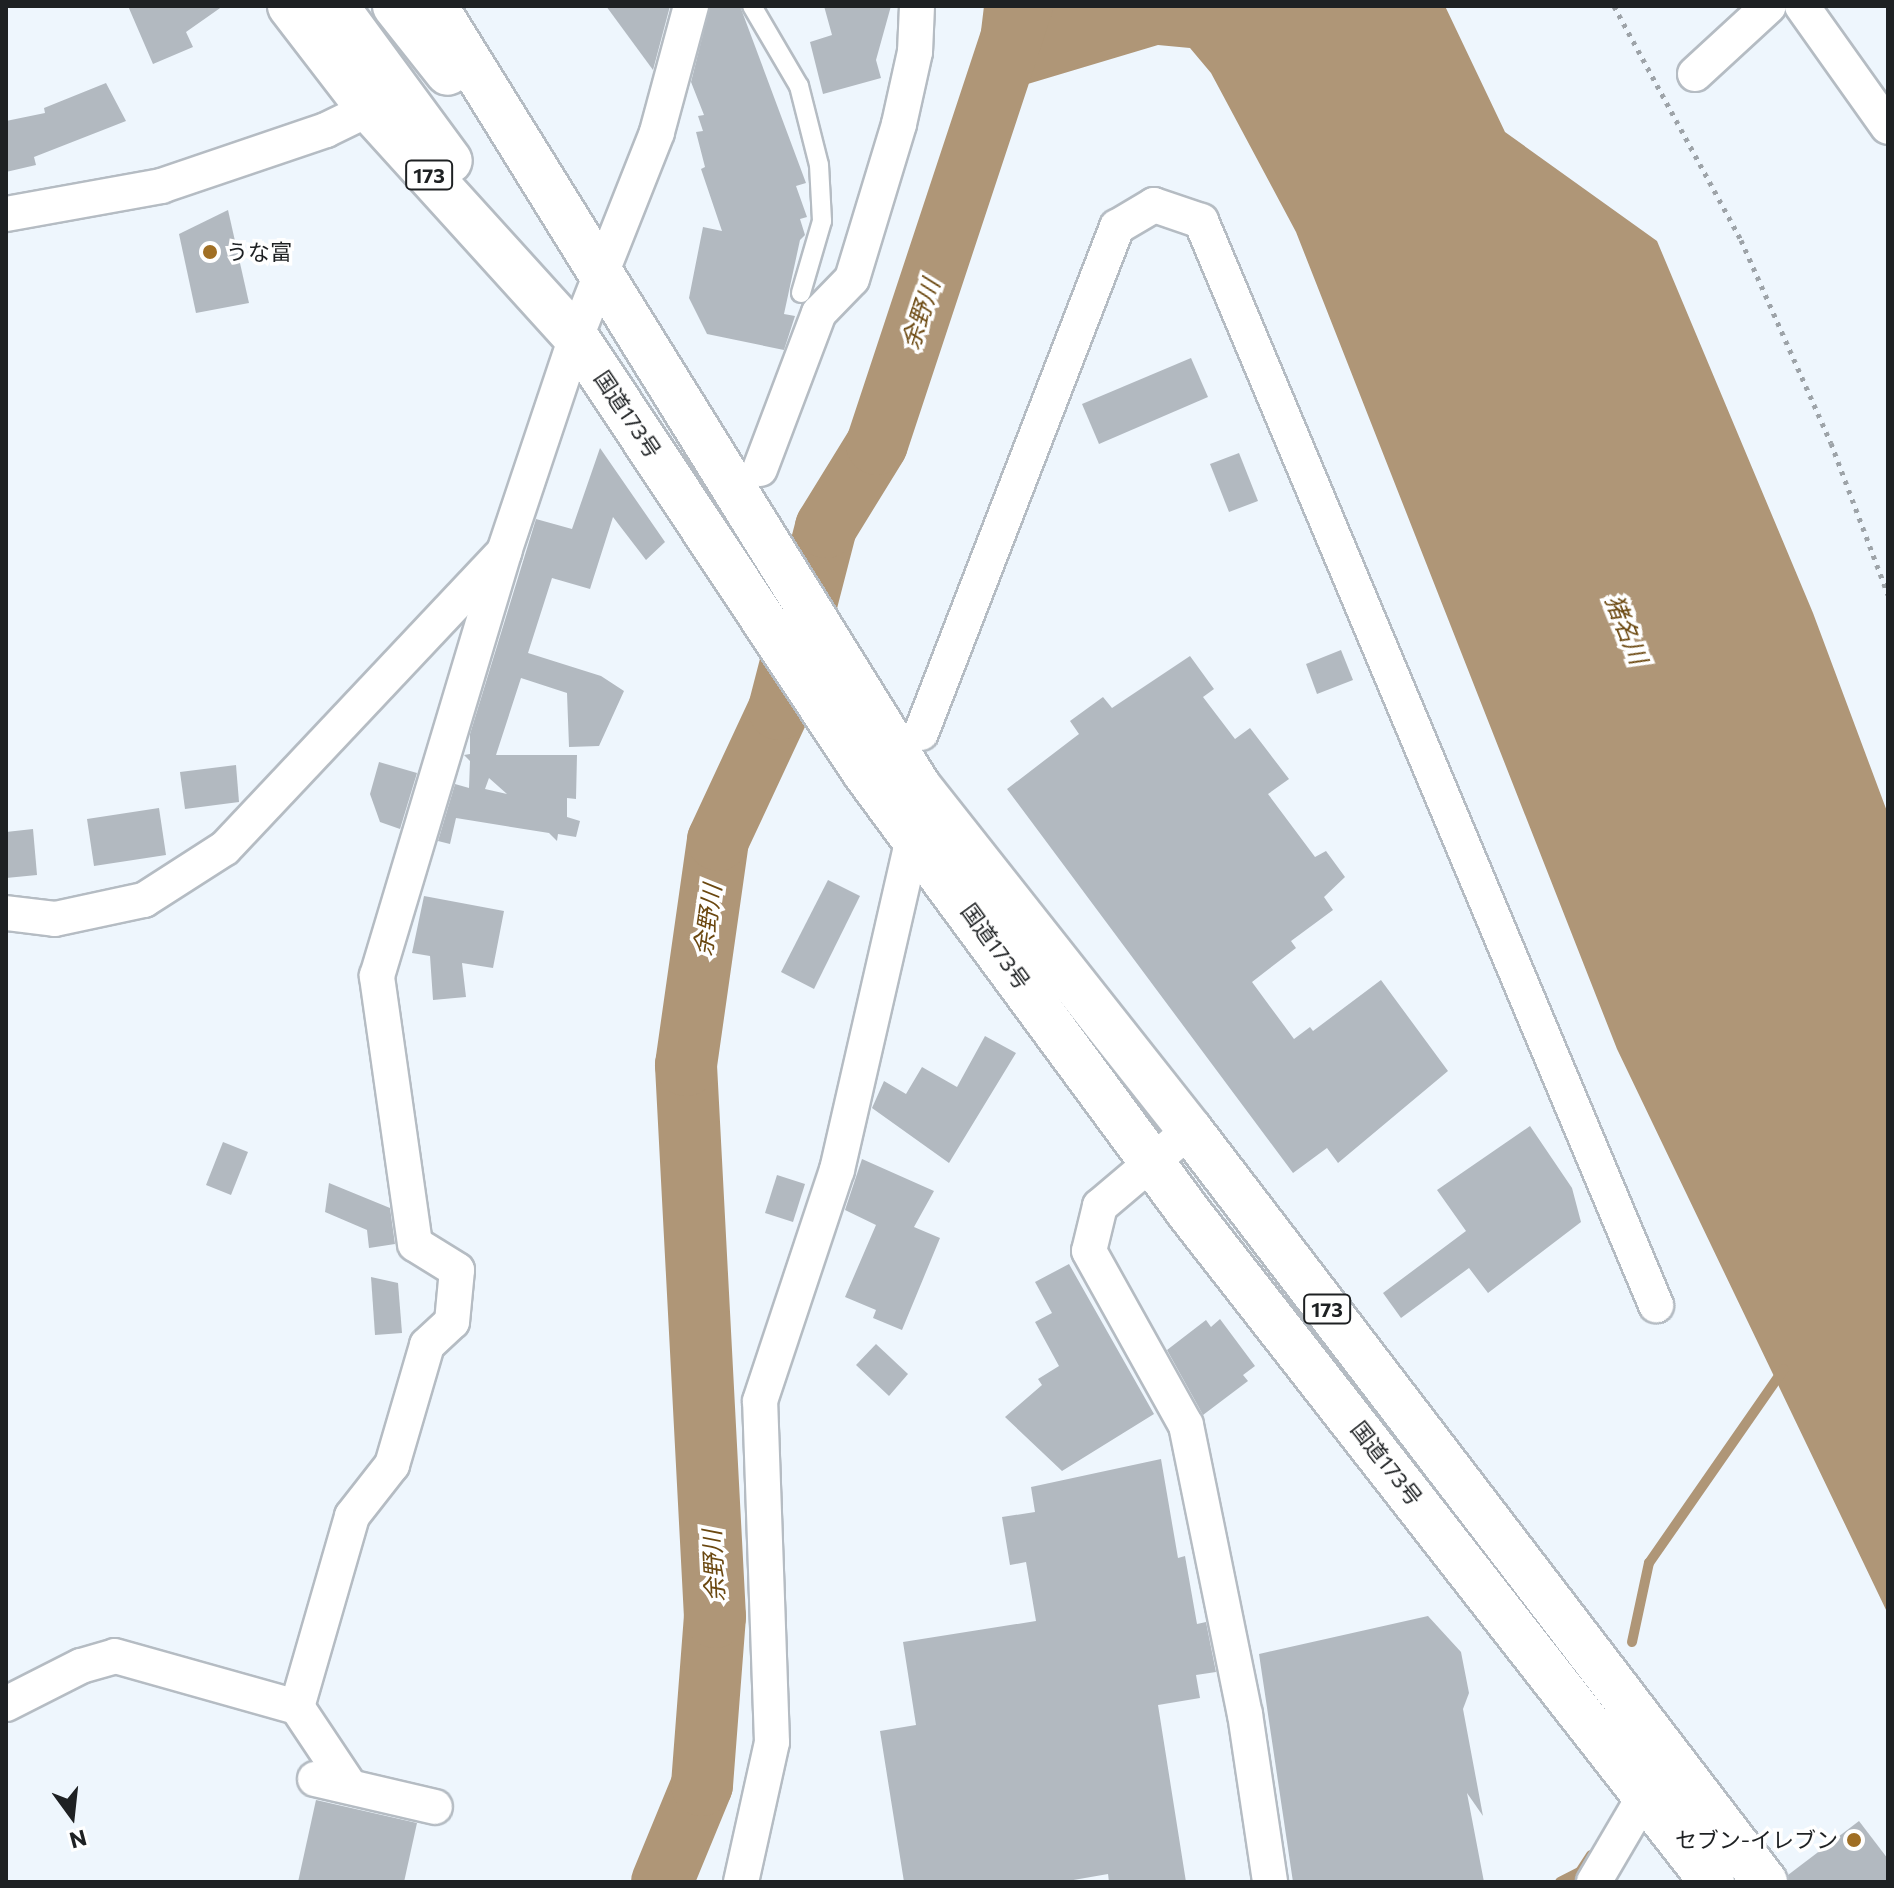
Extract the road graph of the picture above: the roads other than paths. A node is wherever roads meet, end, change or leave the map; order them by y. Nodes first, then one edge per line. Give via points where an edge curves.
1 (290, 6) edge
2 (336, 6) edge
3 (395, 6) edge
4 (435, 6) edge
5 (691, 6) edge
6 (752, 6) edge
7 (917, 6) edge
8 (1769, 6) edge
9 (1802, 6) edge
10 (1695, 74) dead end
11 (369, 109) junction
12 (1888, 127) edge
13 (6, 214) edge
14 (575, 234) junction
15 (600, 274) junction
16 (801, 293) dead end
17 (547, 306) junction
18 (576, 337) junction
19 (760, 469) dead end
20 (504, 552) junction
21 (890, 748) junction
22 (919, 787) junction
23 (915, 835) junction
24 (6, 913) edge
25 (1190, 1130) junction
26 (1151, 1159) junction
27 (1656, 1305) dead end
28 (6, 1704) edge
29 (297, 1707) junction
30 (315, 1779) dead end
31 (349, 1785) junction
32 (1645, 1795) junction
33 (435, 1807) dead end
34 (741, 1882) edge
35 (1270, 1882) edge
36 (1594, 1882) edge
37 (1712, 1882) edge
38 (1765, 1882) edge

1 - 11 highway, 国道173号 / 173
2 - 17 highway via 454,165
3 - 14 highway
4 - 14 highway, 国道173号 / 173
5 - 15 street via 657,132
6 - 16 lane via 799,86 819,165 822,221
7 - 19 street via 915,52 899,124 852,279 819,313
8 - 10 street
9 - 12 street
11 - 13 street via 326,130 161,186
11 - 17 highway, 国道173号 / 173
14 - 15 highway, 国道173号 / 173
15 - 18 street
15 - 21 highway, 国道173号 / 173
17 - 18 highway, 国道173号 / 173
18 - 20 street
18 - 21 highway, 国道173号 / 173 via 736,575
20 - 24 street via 225,848 144,900 55,919
20 - 29 street via 377,976 415,1244 457,1270 452,1322 427,1345 392,1465 352,1516
21 - 22 highway, 国道173号 / 173
21 - 23 highway, 国道173号 / 173
21 - 27 street via 1117,227 1154,205 1201,221
22 - 23 street
22 - 25 highway, 国道173号 / 173
23 - 26 highway, 国道173号 / 173
23 - 34 street via 837,1170 760,1401 772,1742
25 - 26 street
25 - 38 highway, 国道173号 / 173
26 - 32 highway, 国道173号 / 173
26 - 35 street via 1100,1206 1089,1251 1186,1425 1245,1714
28 - 29 street via 81,1666 115,1656
29 - 31 street
30 - 31 street
31 - 33 street
32 - 36 street
32 - 37 highway, 国道173号 / 173

